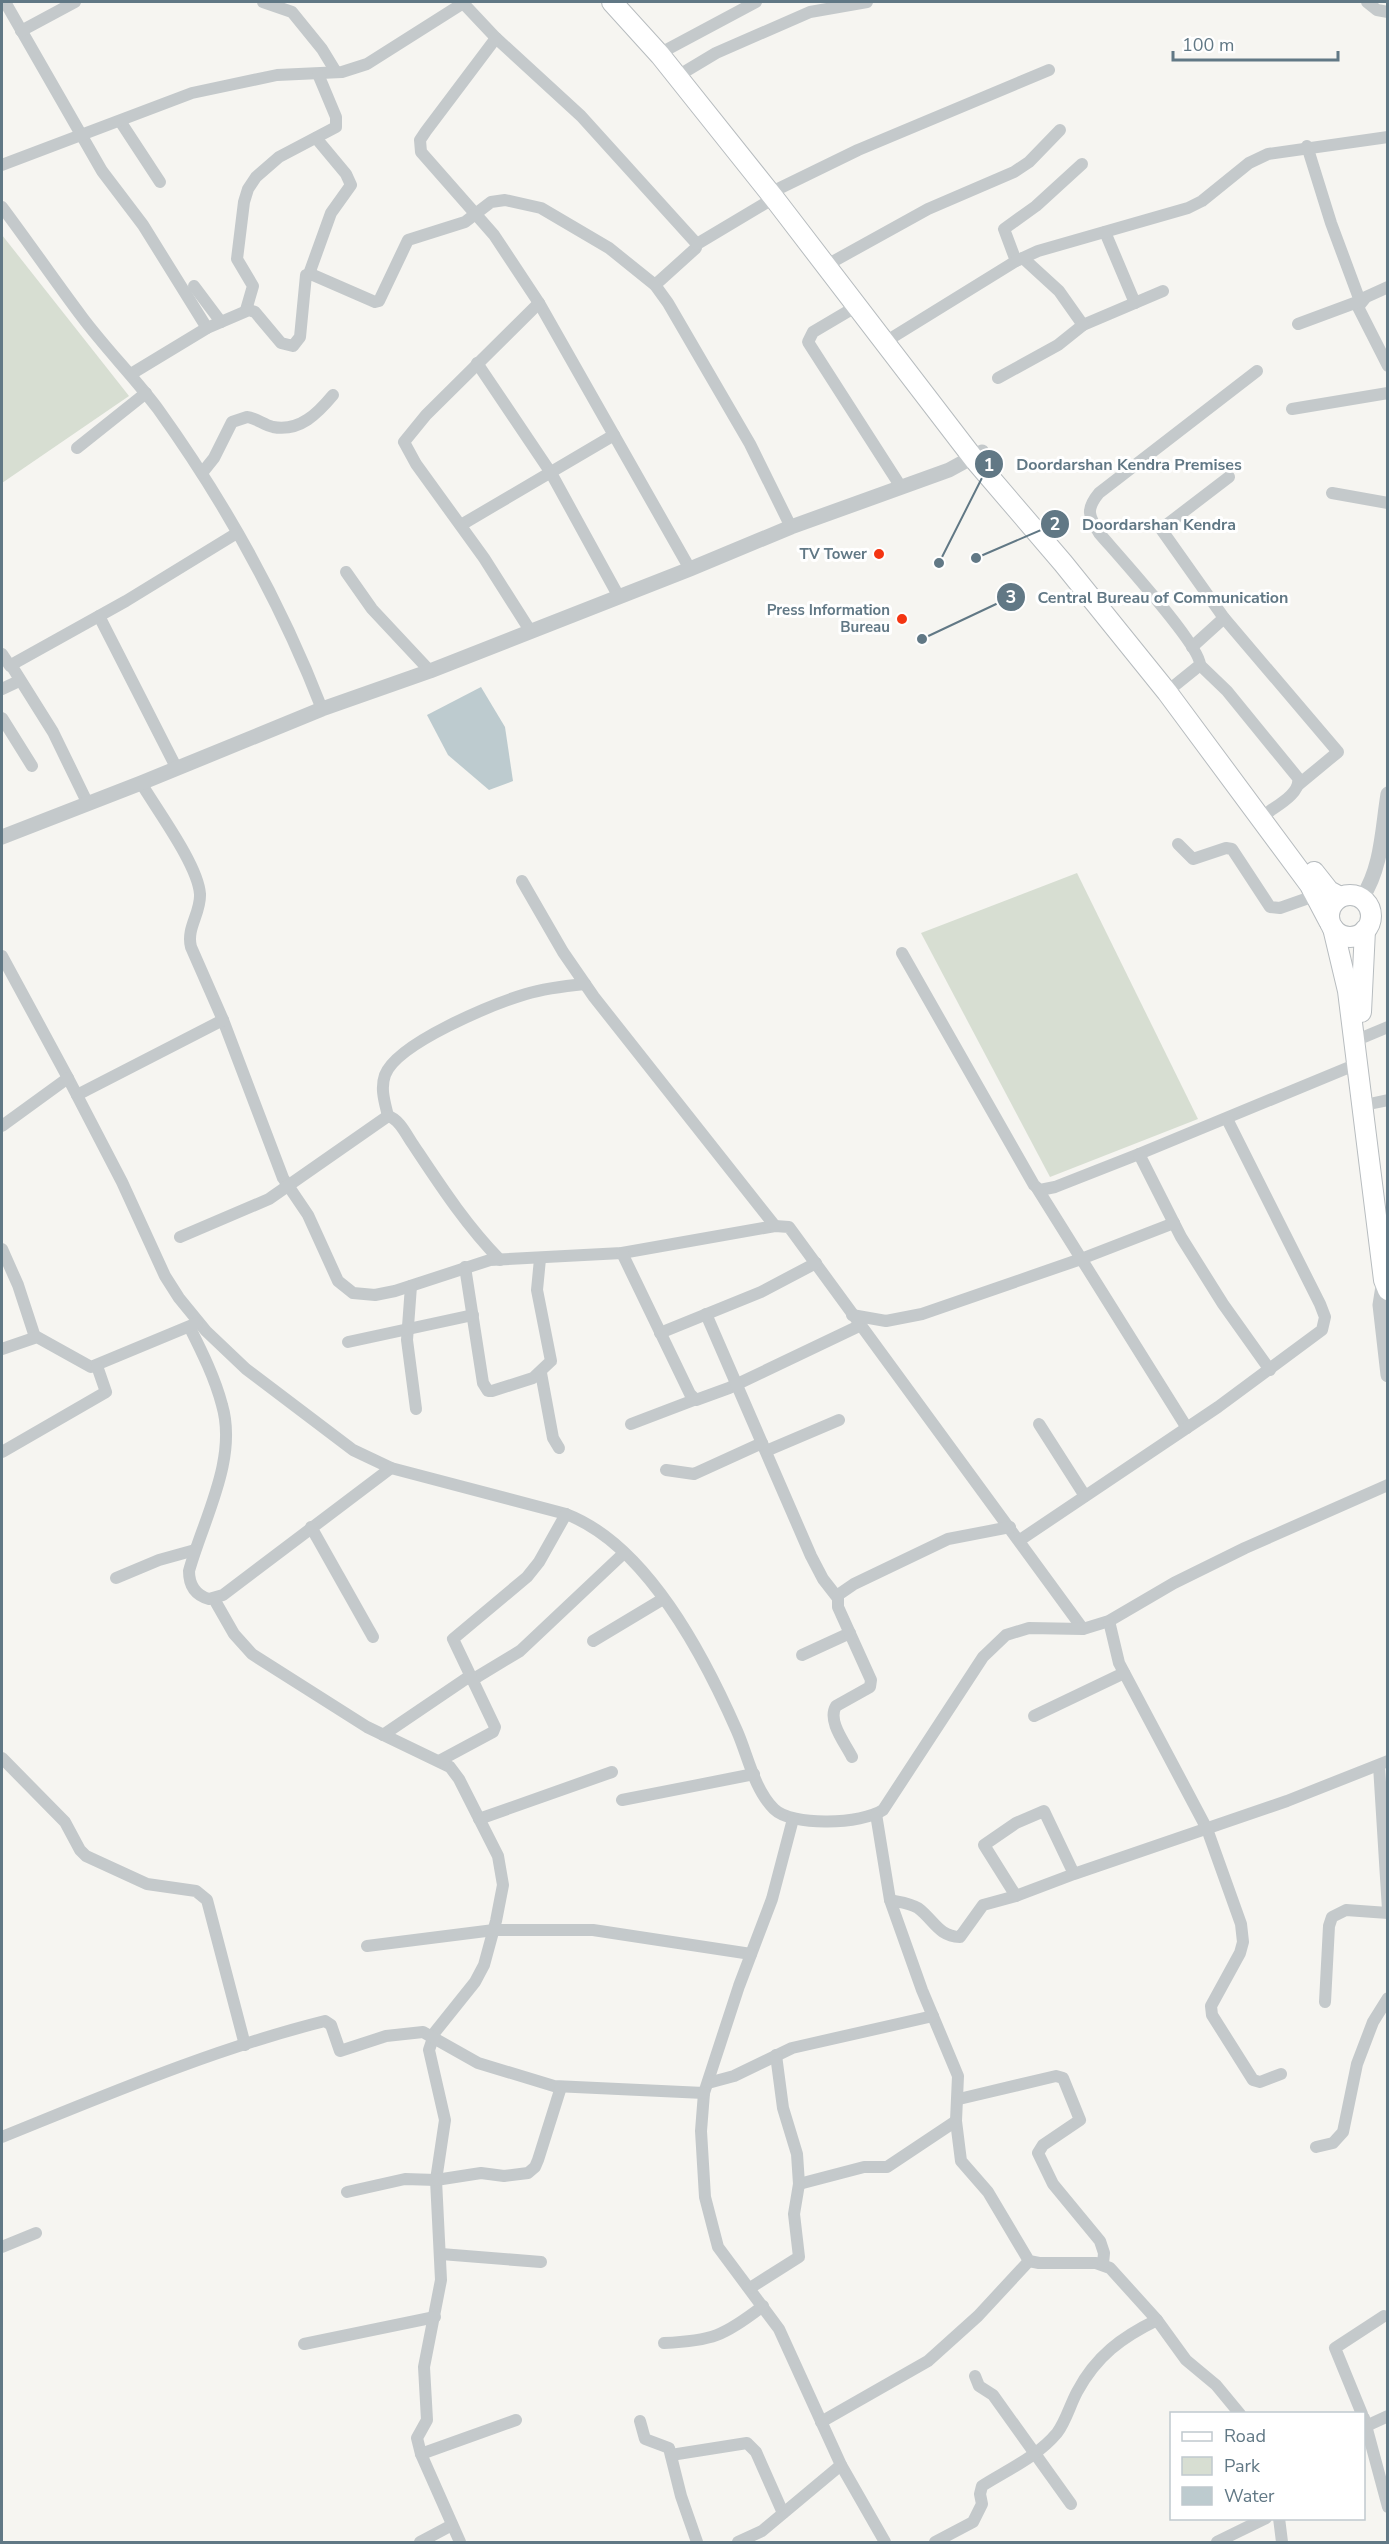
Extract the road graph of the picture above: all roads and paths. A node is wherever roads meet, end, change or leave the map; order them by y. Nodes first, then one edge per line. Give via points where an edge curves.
1 (5, 2) edge
2 (75, 2) edge
3 (263, 2) edge
4 (464, 2) edge
5 (612, 2) edge
6 (626, 2) edge
7 (756, 2) edge
8 (867, 2) edge
9 (1367, 2) edge
10 (734, 6) edge
11 (1388, 12) edge
12 (21, 31) junction
13 (496, 38) junction
14 (668, 50) junction
15 (1049, 70) dead end
16 (686, 71) junction
17 (336, 72) junction
18 (318, 74) junction
19 (120, 121) junction
20 (1060, 130) dead end
21 (80, 134) junction
22 (316, 138) junction
23 (1387, 139) edge
24 (1307, 146) junction
25 (1082, 164) dead end
26 (2, 165) edge
27 (160, 182) dead end
28 (776, 194) junction
29 (2, 207) edge
30 (476, 216) junction
31 (1105, 232) junction
32 (697, 244) junction
33 (1020, 260) junction
34 (834, 261) junction
35 (309, 274) junction
36 (655, 285) junction
37 (194, 286) dead end
38 (1388, 287) edge
39 (1163, 291) dead end
40 (1360, 301) junction
41 (539, 303) junction
42 (1136, 303) junction
43 (856, 306) junction
44 (246, 310) junction
45 (220, 322) junction
46 (1298, 324) dead end
47 (1083, 325) junction
48 (207, 328) junction
49 (893, 337) junction
50 (477, 363) junction
51 (1388, 366) edge
52 (1257, 371) dead end
53 (131, 374) junction
54 (998, 378) dead end
55 (146, 393) junction
56 (1388, 393) edge
57 (333, 394) dead end
58 (1292, 409) dead end
59 (614, 435) junction
60 (77, 448) dead end
61 (978, 455) junction
62 (202, 473) junction
63 (551, 473) junction
64 (1229, 477) dead end
65 (901, 487) junction
66 (1332, 494) dead end
67 (1388, 503) edge
68 (461, 525) junction
69 (791, 526) junction
70 (237, 533) junction
71 (690, 569) junction
72 (346, 572) dead end
73 (619, 597) junction
74 (99, 616) junction
75 (1224, 618) junction
76 (531, 632) junction
77 (1192, 647) junction
78 (2, 654) edge
79 (1200, 665) junction
80 (10, 666) junction
81 (430, 671) junction
82 (19, 681) junction
83 (1174, 686) junction
84 (2, 689) edge
85 (321, 709) junction
86 (2, 718) edge
87 (32, 766) dead end
88 (177, 769) junction
89 (141, 783) junction
90 (1298, 785) junction
91 (1388, 794) edge
92 (87, 802) junction
93 (1270, 811) junction
94 (2, 834) edge
95 (1385, 834) edge
96 (1178, 844) dead end
97 (522, 881) dead end
98 (1317, 895) junction
99 (1340, 897) junction
100 (1362, 898) junction
101 (1331, 924) junction
102 (1365, 930) junction
103 (902, 953) dead end
104 (2, 956) edge
105 (5, 973) edge
106 (585, 984) junction
107 (223, 1020) junction
108 (1388, 1028) edge
109 (1364, 1037) junction
110 (1357, 1064) junction
111 (68, 1078) junction
112 (77, 1095) junction
113 (1381, 1102) edge
114 (388, 1116) junction
115 (1227, 1119) junction
116 (2, 1126) edge
117 (1139, 1154) junction
118 (288, 1186) junction
119 (1037, 1188) junction
120 (1388, 1207) edge
121 (1174, 1223) junction
122 (775, 1226) junction
123 (180, 1237) dead end
124 (2, 1249) edge
125 (622, 1253) junction
126 (540, 1259) junction
127 (1081, 1259) junction
128 (500, 1260) junction
129 (816, 1263) junction
130 (465, 1267) junction
131 (1386, 1285) edge
132 (411, 1286) junction
133 (706, 1314) junction
134 (473, 1315) junction
135 (852, 1315) junction
136 (194, 1325) junction
137 (859, 1326) junction
138 (408, 1329) junction
139 (660, 1333) junction
140 (34, 1337) junction
141 (348, 1342) dead end
142 (2, 1349) edge
143 (97, 1366) junction
144 (1270, 1370) junction
145 (541, 1373) junction
146 (1388, 1375) edge
147 (737, 1384) junction
148 (694, 1400) junction
149 (416, 1409) dead end
150 (839, 1420) dead end
151 (631, 1424) dead end
152 (1039, 1424) dead end
153 (1187, 1428) junction
154 (764, 1447) junction
155 (559, 1448) dead end
156 (2, 1452) edge
157 (391, 1468) junction
158 (666, 1470) dead end
159 (1388, 1485) edge
160 (1085, 1496) junction
161 (566, 1514) junction
162 (311, 1527) junction
163 (1010, 1527) junction
164 (1020, 1540) junction
165 (195, 1550) junction
166 (624, 1553) junction
167 (116, 1578) dead end
168 (837, 1597) junction
169 (214, 1599) junction
170 (663, 1599) junction
171 (1109, 1621) junction
172 (1083, 1629) junction
173 (850, 1633) junction
174 (373, 1637) dead end
175 (593, 1641) dead end
176 (802, 1655) dead end
177 (1124, 1673) junction
178 (471, 1678) junction
179 (1034, 1716) dead end
180 (383, 1735) junction
181 (852, 1757) dead end
182 (2, 1758) edge
183 (439, 1761) junction
184 (1383, 1764) edge
185 (612, 1772) dead end
186 (754, 1774) junction
187 (622, 1800) dead end
188 (876, 1814) junction
189 (478, 1819) junction
190 (793, 1819) junction
191 (1207, 1829) junction
192 (1074, 1874) junction
193 (1016, 1896) junction
194 (890, 1900) junction
195 (1388, 1911) edge
196 (494, 1930) junction
197 (367, 1946) dead end
198 (751, 1954) junction
199 (1388, 1998) edge
200 (1325, 2002) dead end
201 (933, 2016) junction
202 (433, 2036) junction
203 (245, 2045) junction
204 (776, 2055) junction
205 (1281, 2074) dead end
206 (561, 2087) junction
207 (706, 2088) junction
208 (959, 2099) junction
209 (956, 2121) junction
210 (2, 2137) edge
211 (1316, 2147) dead end
212 (436, 2180) junction
213 (799, 2184) junction
214 (348, 2192) dead end
215 (36, 2234) dead end
216 (2, 2247) edge
217 (441, 2254) junction
218 (1029, 2261) junction
219 (541, 2262) dead end
220 (1103, 2264) junction
221 (750, 2288) junction
222 (763, 2306) junction
223 (1384, 2316) dead end
224 (435, 2317) junction
225 (1157, 2320) junction
226 (664, 2343) dead end
227 (303, 2344) dead end
228 (975, 2376) dead end
229 (1239, 2412) edge
230 (1361, 2412) edge
231 (1388, 2416) edge
232 (516, 2420) dead end
233 (640, 2421) dead end
234 (821, 2422) junction
235 (1365, 2424) edge
236 (1365, 2427) edge
237 (421, 2454) junction
238 (1035, 2454) junction
239 (671, 2455) junction
240 (841, 2465) junction
241 (1071, 2504) dead end
242 (1388, 2507) edge
243 (783, 2513) junction
244 (1262, 2520) edge
245 (1279, 2520) edge
246 (452, 2525) junction
247 (420, 2542) edge
248 (460, 2542) edge
249 (697, 2542) edge
250 (738, 2542) edge
251 (885, 2542) edge
252 (935, 2542) edge
253 (1217, 2542) edge
254 (1282, 2542) edge

1 - 12 street
2 - 12 street
3 - 17 street via 296,16
4 - 13 street
4 - 17 street via 367,64
5 - 28 main road
6 - 14 main road
7 - 10 street
8 - 16 street via 810,12 716,53
9 - 11 street
10 - 14 street
12 - 21 street
13 - 30 street via 426,130 419,145 426,159
13 - 32 street via 581,116
14 - 16 main road
15 - 28 street via 858,150
16 - 28 main road
17 - 18 street
18 - 19 street via 277,75 219,86
18 - 22 street via 336,123 332,131
19 - 21 street
19 - 27 street
20 - 34 street via 1014,172 928,209
21 - 26 street
21 - 48 street
22 - 35 street via 351,185 331,213
22 - 44 street via 279,157 248,189 237,249 239,266 253,286
23 - 24 street
24 - 31 street via 1258,158 1188,208
24 - 40 street via 1330,223
25 - 33 street via 1004,229
28 - 32 street
28 - 34 main road
28 - 43 main road
29 - 53 street via 83,318
30 - 35 street via 406,242 380,301
30 - 36 street via 486,205 499,200 541,208 594,237
30 - 41 street via 501,245
31 - 33 street via 1052,245
31 - 42 street
32 - 36 street
33 - 47 street via 1059,291
33 - 49 street
34 - 49 main road
35 - 44 street via 305,278 300,337 295,345 284,345 255,312
36 - 69 street via 750,444
37 - 45 street
38 - 40 street
39 - 42 street
40 - 46 street
40 - 51 street via 1360,313
41 - 50 street
41 - 59 street
42 - 47 street
43 - 61 main road
43 - 65 street via 813,332 808,342
44 - 45 street
45 - 48 street
47 - 54 street via 1058,345
48 - 53 street
49 - 61 main road
50 - 63 street
50 - 68 street via 404,442
52 - 77 street via 1099,494 1088,509 1099,533
53 - 55 street
55 - 60 street
55 - 62 street
56 - 58 street
57 - 62 street via 319,411 299,424 274,427 246,417 232,422
59 - 63 street
59 - 71 street
61 - 65 street
61 - 83 main road
61 - 98 main road via 1167,692
62 - 70 street
63 - 68 street
63 - 73 street
64 - 75 street via 1161,529
65 - 69 street
66 - 67 street
68 - 76 street
69 - 71 street
70 - 74 street
70 - 85 street via 293,641
71 - 73 street
72 - 81 street via 372,609
73 - 76 street
74 - 80 street
74 - 88 street
75 - 77 street
75 - 90 street via 1338,752
76 - 81 street
77 - 79 street
78 - 80 street
79 - 83 street
79 - 90 street via 1227,691 1298,778
80 - 82 street
81 - 85 street
82 - 84 street
82 - 92 street via 53,732
83 - 93 main road
85 - 88 street
86 - 87 street
88 - 89 street
89 - 92 street
89 - 107 street via 192,868 198,885 200,907 189,942
90 - 93 street
91 - 95 street
92 - 94 street
93 - 99 main road via 1329,891
95 - 100 street via 1378,866
96 - 98 street via 1193,859 1232,849 1270,907 1280,908
97 - 106 street
98 - 101 main road
99 - 100 main road
99 - 101 main road via 1331,907
100 - 102 main road via 1371,917
101 - 102 main road via 1344,936 1352,937
101 - 110 main road via 1345,975
102 - 109 main road via 1361,992
103 - 119 street
104 - 105 street
105 - 111 street
106 - 114 street via 525,994 450,1025 406,1051 391,1065 383,1081
106 - 122 street
107 - 112 street
107 - 118 street
108 - 109 street
109 - 113 main road
110 - 115 street
110 - 131 main road
111 - 112 street
111 - 116 street
112 - 136 street via 165,1276
113 - 120 main road
114 - 118 street
114 - 128 street via 406,1134 464,1221
115 - 117 street
115 - 144 street via 1325,1317 1317,1336
117 - 119 street via 1055,1187
117 - 121 street
118 - 123 street via 264,1202
118 - 132 street via 308,1215 335,1275 345,1288 363,1295
119 - 127 street
121 - 127 street
121 - 144 street via 1223,1304
122 - 125 street
122 - 129 street via 789,1227
124 - 140 street
125 - 126 street
125 - 139 street
126 - 128 street
126 - 145 street via 537,1290 552,1355
127 - 135 street via 922,1314 886,1320
127 - 153 street
128 - 130 street
129 - 133 street via 761,1292
129 - 135 street
130 - 132 street
130 - 134 street
131 - 146 street via 1380,1305
132 - 138 street
133 - 139 street
133 - 147 street
134 - 138 street
134 - 145 street via 483,1383 488,1391 504,1389
135 - 137 street
136 - 143 street
136 - 157 street via 353,1450
136 - 165 street via 223,1406 226,1436 219,1474
137 - 147 street
137 - 163 street
138 - 141 street
138 - 149 street
139 - 148 street
140 - 142 street
140 - 143 street via 87,1366
143 - 156 street via 106,1392
144 - 153 street
145 - 155 street via 553,1438
147 - 148 street
147 - 154 street
148 - 151 street
150 - 154 street
152 - 160 street
153 - 160 street
154 - 158 street via 694,1474
154 - 168 street via 822,1579
157 - 161 street
157 - 162 street
159 - 171 street via 1245,1548
160 - 164 street
161 - 166 street via 598,1530
161 - 178 street via 527,1577 454,1637
162 - 169 street
162 - 174 street
163 - 164 street
163 - 168 street via 966,1534 928,1547 854,1584
164 - 172 street
165 - 167 street
165 - 169 street via 189,1581 199,1595
166 - 170 street
166 - 178 street via 520,1651
168 - 173 street
169 - 180 street via 234,1634 252,1654
170 - 175 street
170 - 186 street via 725,1704
171 - 172 street
171 - 177 street
172 - 188 street via 1029,1628 998,1641 982,1657 888,1804
173 - 176 street
173 - 181 street via 871,1683 833,1711
177 - 179 street
177 - 191 street
178 - 180 street
178 - 183 street via 494,1730
180 - 183 street
182 - 203 street via 65,1821 86,1857 147,1884 196,1892 207,1900
183 - 189 street via 459,1779
184 - 191 street
184 - 195 street
185 - 189 street
186 - 187 street
186 - 190 street via 772,1807
188 - 190 street via 852,1820
188 - 194 street
189 - 196 street via 498,1856 503,1877
190 - 198 street via 784,1861
191 - 192 street
191 - 205 street via 1238,1912 1243,1942 1212,2006 1212,2015 1253,2080 1260,2082
192 - 193 street
192 - 193 street via 1044,1810 984,1845
193 - 194 street via 983,1905 960,1937 940,1932 914,1906
194 - 201 street
195 - 200 street via 1346,1910 1332,1917
196 - 197 street
196 - 198 street via 601,1931
196 - 202 street via 480,1974
198 - 207 street
199 - 211 street via 1373,2022 1357,2064 1343,2132 1333,2143
201 - 204 street via 807,2043
201 - 208 street via 956,2069
202 - 203 street via 409,2032 340,2051 325,2020
202 - 206 street via 478,2063
202 - 212 street via 430,2057 445,2120
203 - 210 street
204 - 207 street
204 - 213 street via 783,2108 797,2154
206 - 207 street
206 - 212 street via 532,2170 504,2176 481,2173
207 - 221 street via 701,2131 708,2216 722,2253
208 - 209 street
208 - 220 street via 1056,2076 1063,2078 1080,2120 1043,2145 1038,2153 1053,2184 1103,2246
209 - 213 street via 887,2167 860,2168
209 - 218 street via 963,2164 987,2192
212 - 214 street via 405,2179
212 - 217 street
213 - 221 street via 794,2214 798,2260
215 - 216 street
217 - 219 street
217 - 224 street via 441,2288
218 - 220 street
218 - 234 street via 978,2316 928,2361
220 - 225 street
221 - 222 street
222 - 226 street via 730,2330 708,2340
222 - 234 street via 778,2329
223 - 230 street via 1335,2348
224 - 227 street
224 - 237 street via 424,2367 428,2413 417,2438
225 - 229 street via 1186,2360 1232,2401
225 - 238 street via 1130,2333 1091,2367 1058,2432
228 - 238 street
231 - 235 street
232 - 237 street
233 - 239 street via 645,2439 665,2445
234 - 240 street
236 - 242 street
237 - 246 street
238 - 241 street
238 - 252 street via 982,2486 982,2505 973,2522
239 - 243 street via 747,2443 756,2452
239 - 249 street
240 - 243 street
240 - 251 street
243 - 250 street via 762,2531
244 - 253 street
245 - 254 street
246 - 247 street
246 - 248 street

